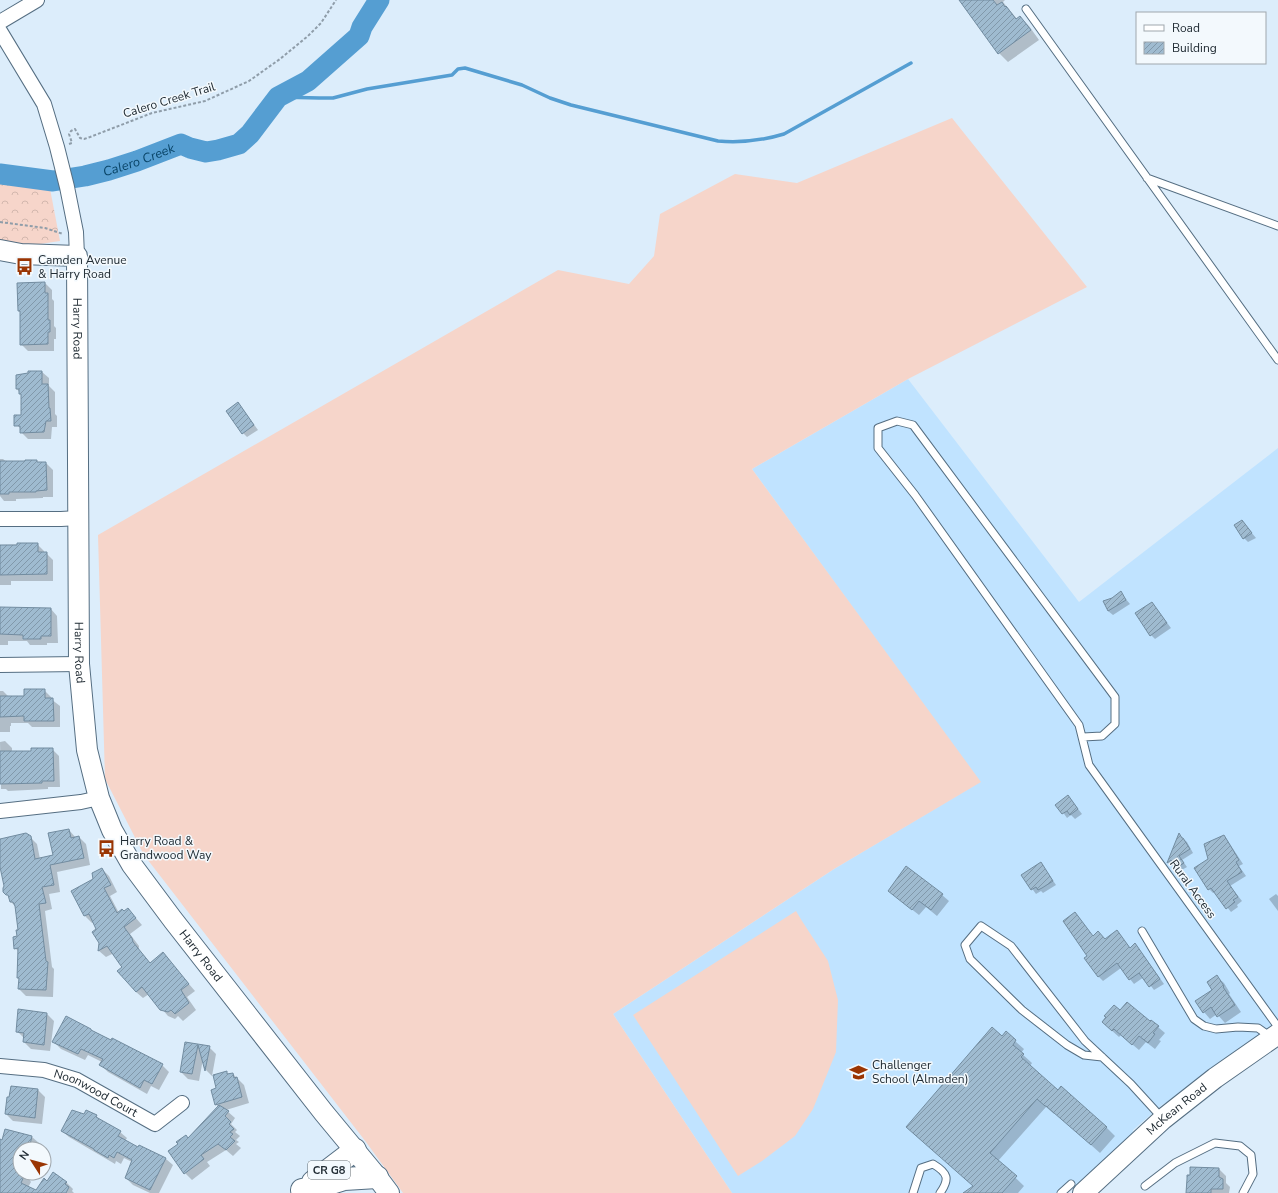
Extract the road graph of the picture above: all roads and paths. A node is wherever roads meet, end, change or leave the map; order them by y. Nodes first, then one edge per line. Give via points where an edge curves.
1 (37, 0) edge
2 (336, 0) edge
3 (1026, 9) dead end
4 (0, 22) edge
5 (0, 31) edge
6 (67, 144) dead end
7 (1147, 178) junction
8 (0, 222) edge
9 (1278, 226) edge
10 (76, 232) junction
11 (0, 250) edge
12 (77, 256) junction
13 (1278, 360) edge
14 (78, 518) junction
15 (0, 519) edge
16 (79, 664) junction
17 (0, 665) edge
18 (1082, 737) junction
19 (99, 798) junction
20 (0, 810) edge
21 (1142, 931) dead end
22 (1276, 1033) edge
23 (1102, 1057) junction
24 (0, 1066) edge
25 (182, 1103) dead end
26 (1163, 1119) junction
27 (355, 1150) junction
28 (383, 1185) edge
29 (1145, 1186) dead end
30 (1077, 1188) edge
31 (300, 1191) edge
32 (913, 1193) edge
33 (940, 1193) edge
34 (1061, 1193) edge
35 (1243, 1193) edge

1 - 4 street
2 - 6 path, Calero Creek Trail via 308,36 249,81 205,101 152,113 90,138 80,138 75,129 70,134 72,143
3 - 7 lane
5 - 10 street, Harry Road via 44,104 67,187
7 - 9 lane
7 - 13 lane
8 - 10 path via 45,228 62,235
10 - 12 street, Harry Road
11 - 12 street via 21,254
12 - 14 street, Harry Road
14 - 15 street
14 - 16 street, Harry Road
16 - 17 street
16 - 19 street, Harry Road via 87,750
18 - 18 lane via 1079,725 915,495 878,448 878,428 897,421 913,425 1115,697 1115,724 1102,736
18 - 22 lane, Rural Access via 1089,765
19 - 20 street
19 - 27 street, Harry Road via 112,830 132,865
21 - 22 lane via 1194,1018 1204,1026 1216,1029 1258,1028
22 - 26 street, McKean Road
23 - 23 lane via 1085,1041 1011,946 982,926 965,945 970,959 1022,1010 1067,1045 1084,1055
23 - 26 lane
24 - 25 street, Noonwood Court via 44,1070 77,1080 156,1124
26 - 30 street, McKean Road
27 - 28 street, Harry Road / CR G8
27 - 31 main road, CR G8
28 - 31 main road via 344,1178
29 - 35 lane via 1175,1163 1215,1143 1240,1146 1251,1155 1253,1174
30 - 34 lane
32 - 33 lane via 921,1168 934,1164 946,1174 946,1182

